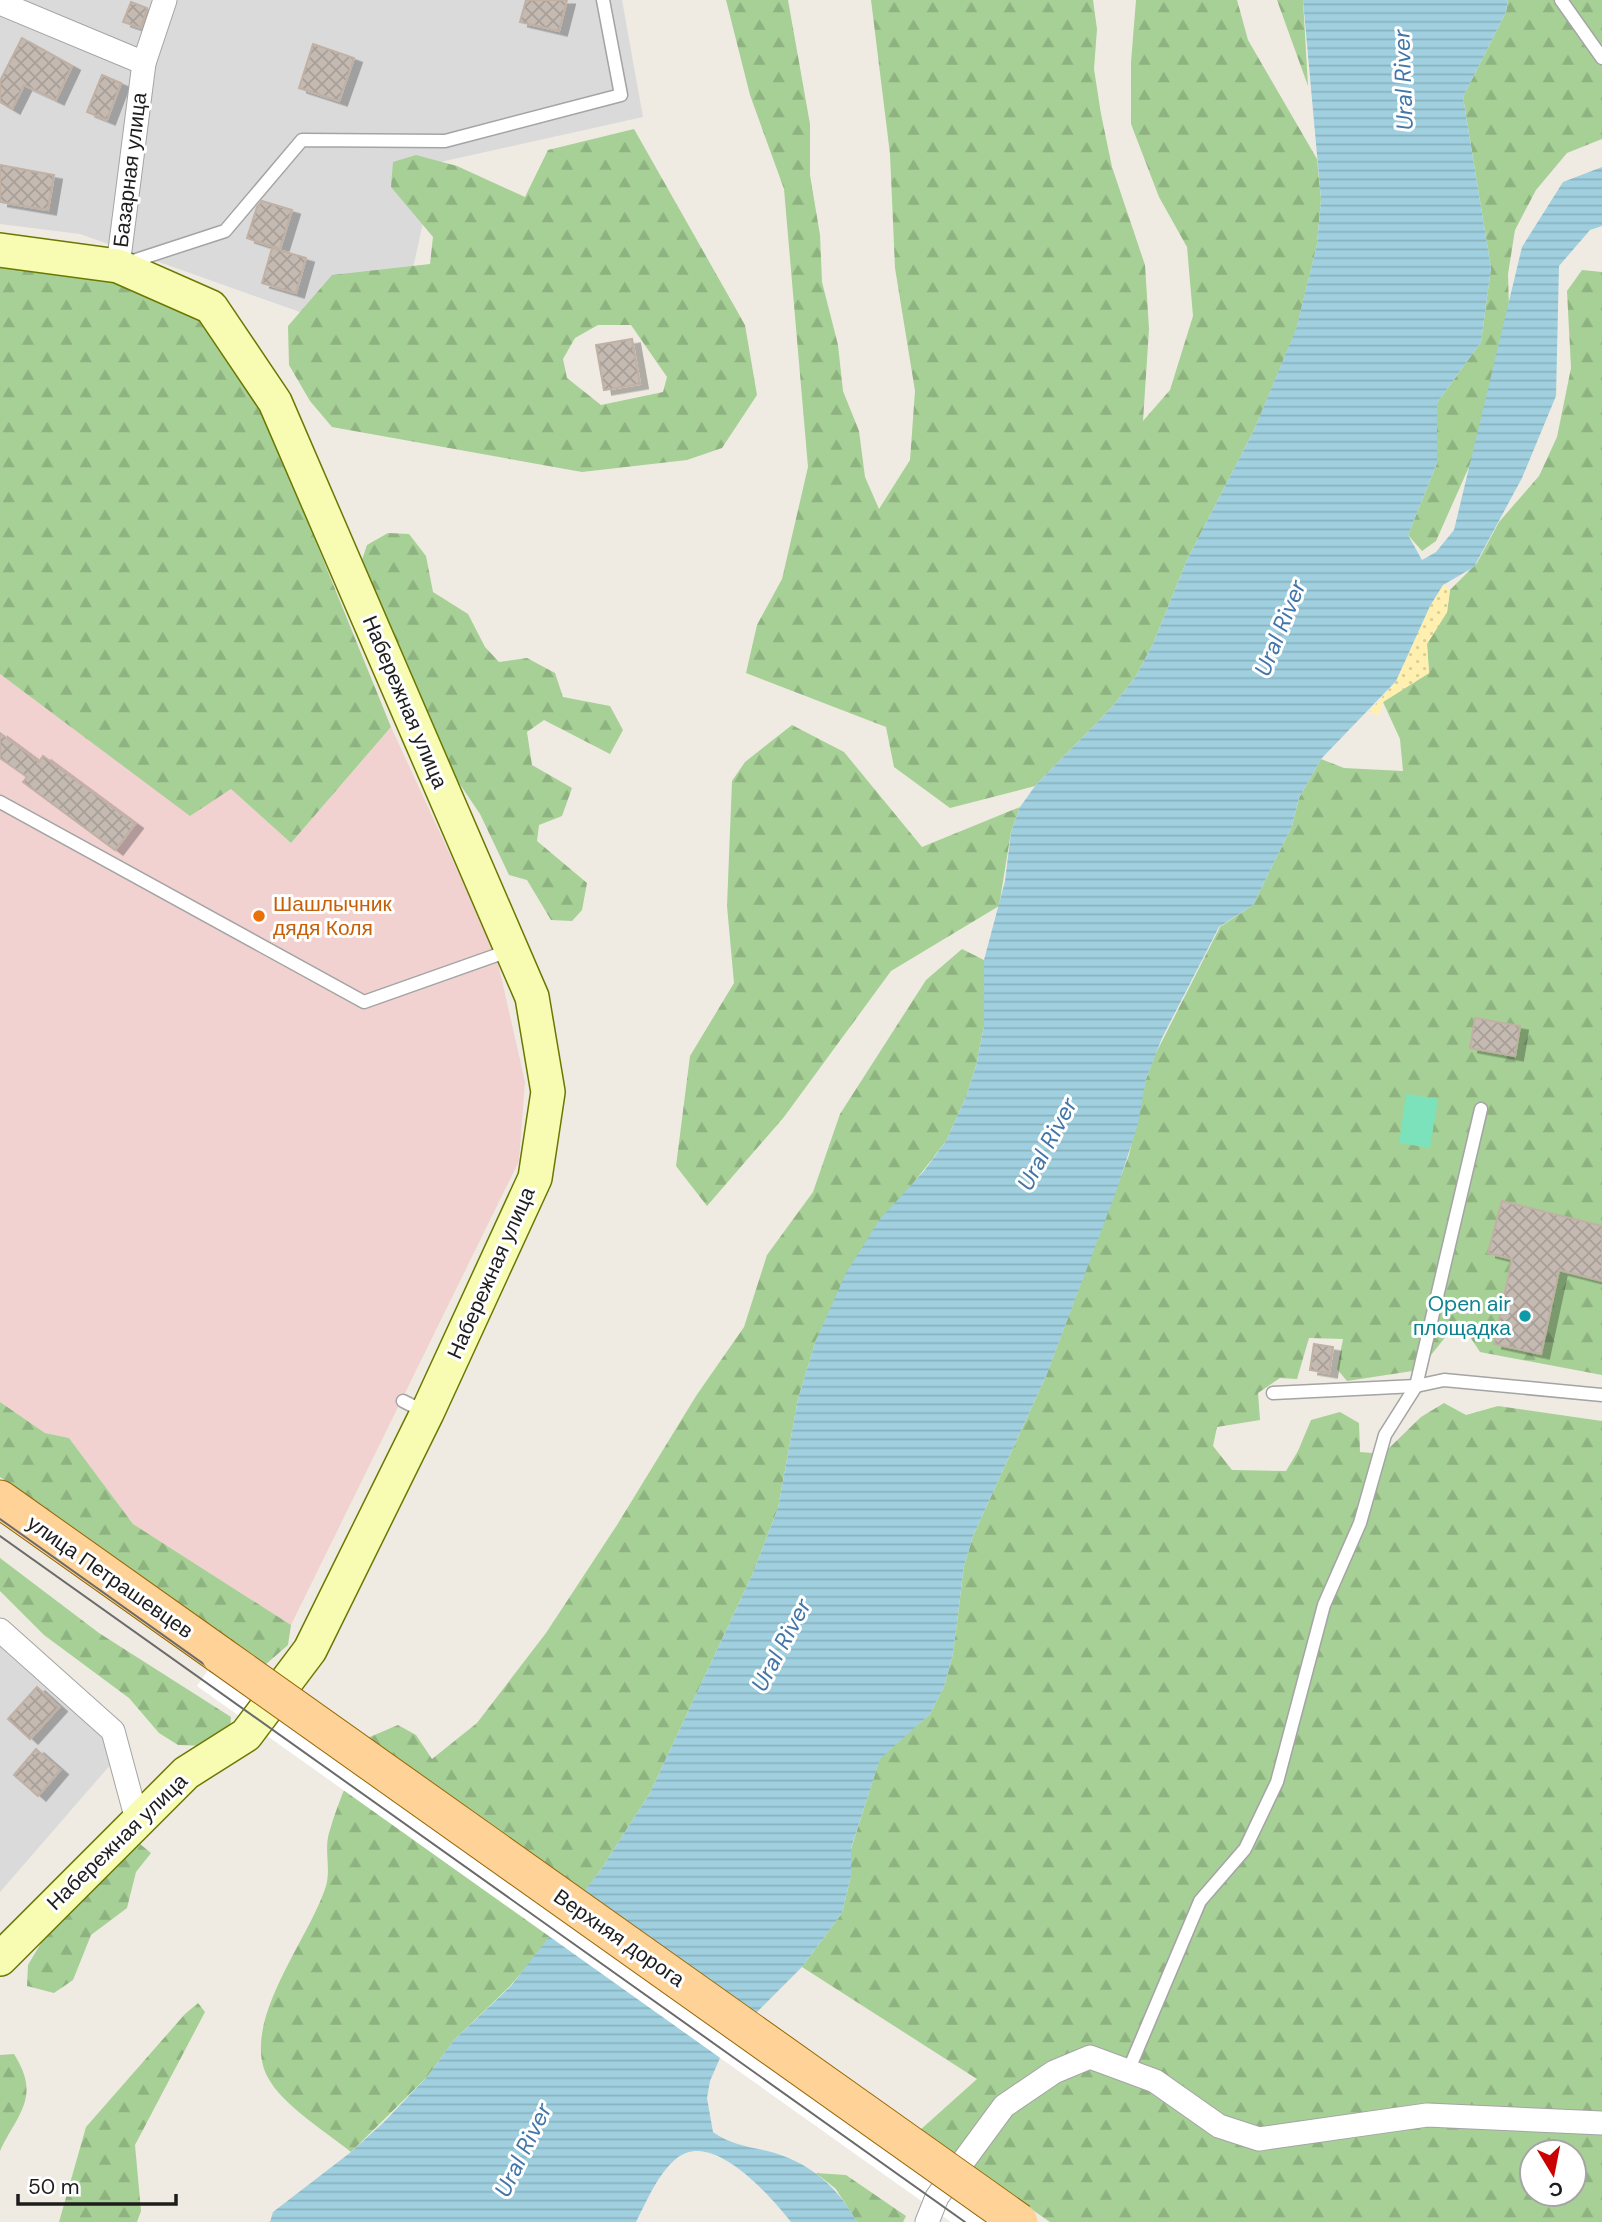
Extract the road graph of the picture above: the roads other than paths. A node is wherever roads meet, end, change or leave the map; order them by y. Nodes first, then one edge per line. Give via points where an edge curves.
1 (165, 0) edge
2 (603, 0) edge
3 (1561, 0) edge
4 (0, 3) edge
5 (1602, 58) edge
6 (144, 63) junction
7 (0, 250) edge
8 (117, 266) junction
9 (0, 802) edge
10 (512, 949) junction
11 (1481, 1109) dead end
12 (1416, 1386) junction
13 (1273, 1393) dead end
14 (1602, 1395) edge
15 (0, 1499) edge
16 (0, 1630) edge
17 (220, 1654) joint
18 (137, 1820) junction
19 (0, 1959) edge
20 (1129, 2069) junction
21 (1602, 2123) edge
22 (927, 2222) edge
23 (1019, 2222) edge

1 - 6 street, Базарная улица
2 - 8 lane via 621,95 445,141 302,140 225,231
3 - 5 lane
4 - 6 street
6 - 8 street, Базарная улица
7 - 8 main road, Базарная улица
8 - 10 main road, Набережная улица via 211,307 275,402
9 - 10 lane via 364,1002
10 - 18 main road, Набережная улица via 532,997 548,1092 534,1178 415,1407 310,1650 246,1735 186,1773
11 - 12 lane
12 - 13 lane
12 - 14 lane via 1444,1380
12 - 20 lane via 1385,1435 1360,1523 1324,1605 1277,1782 1245,1849 1200,1901
15 - 17 main road, улица Петрашевцев
16 - 18 street via 113,1731
17 - 23 main road, Верхняя дорога, bridge
18 - 19 main road, Набережная улица
20 - 21 street via 1155,2081 1219,2126 1259,2139 1427,2115
20 - 22 street via 1090,2057 1055,2072 1004,2106 937,2197

